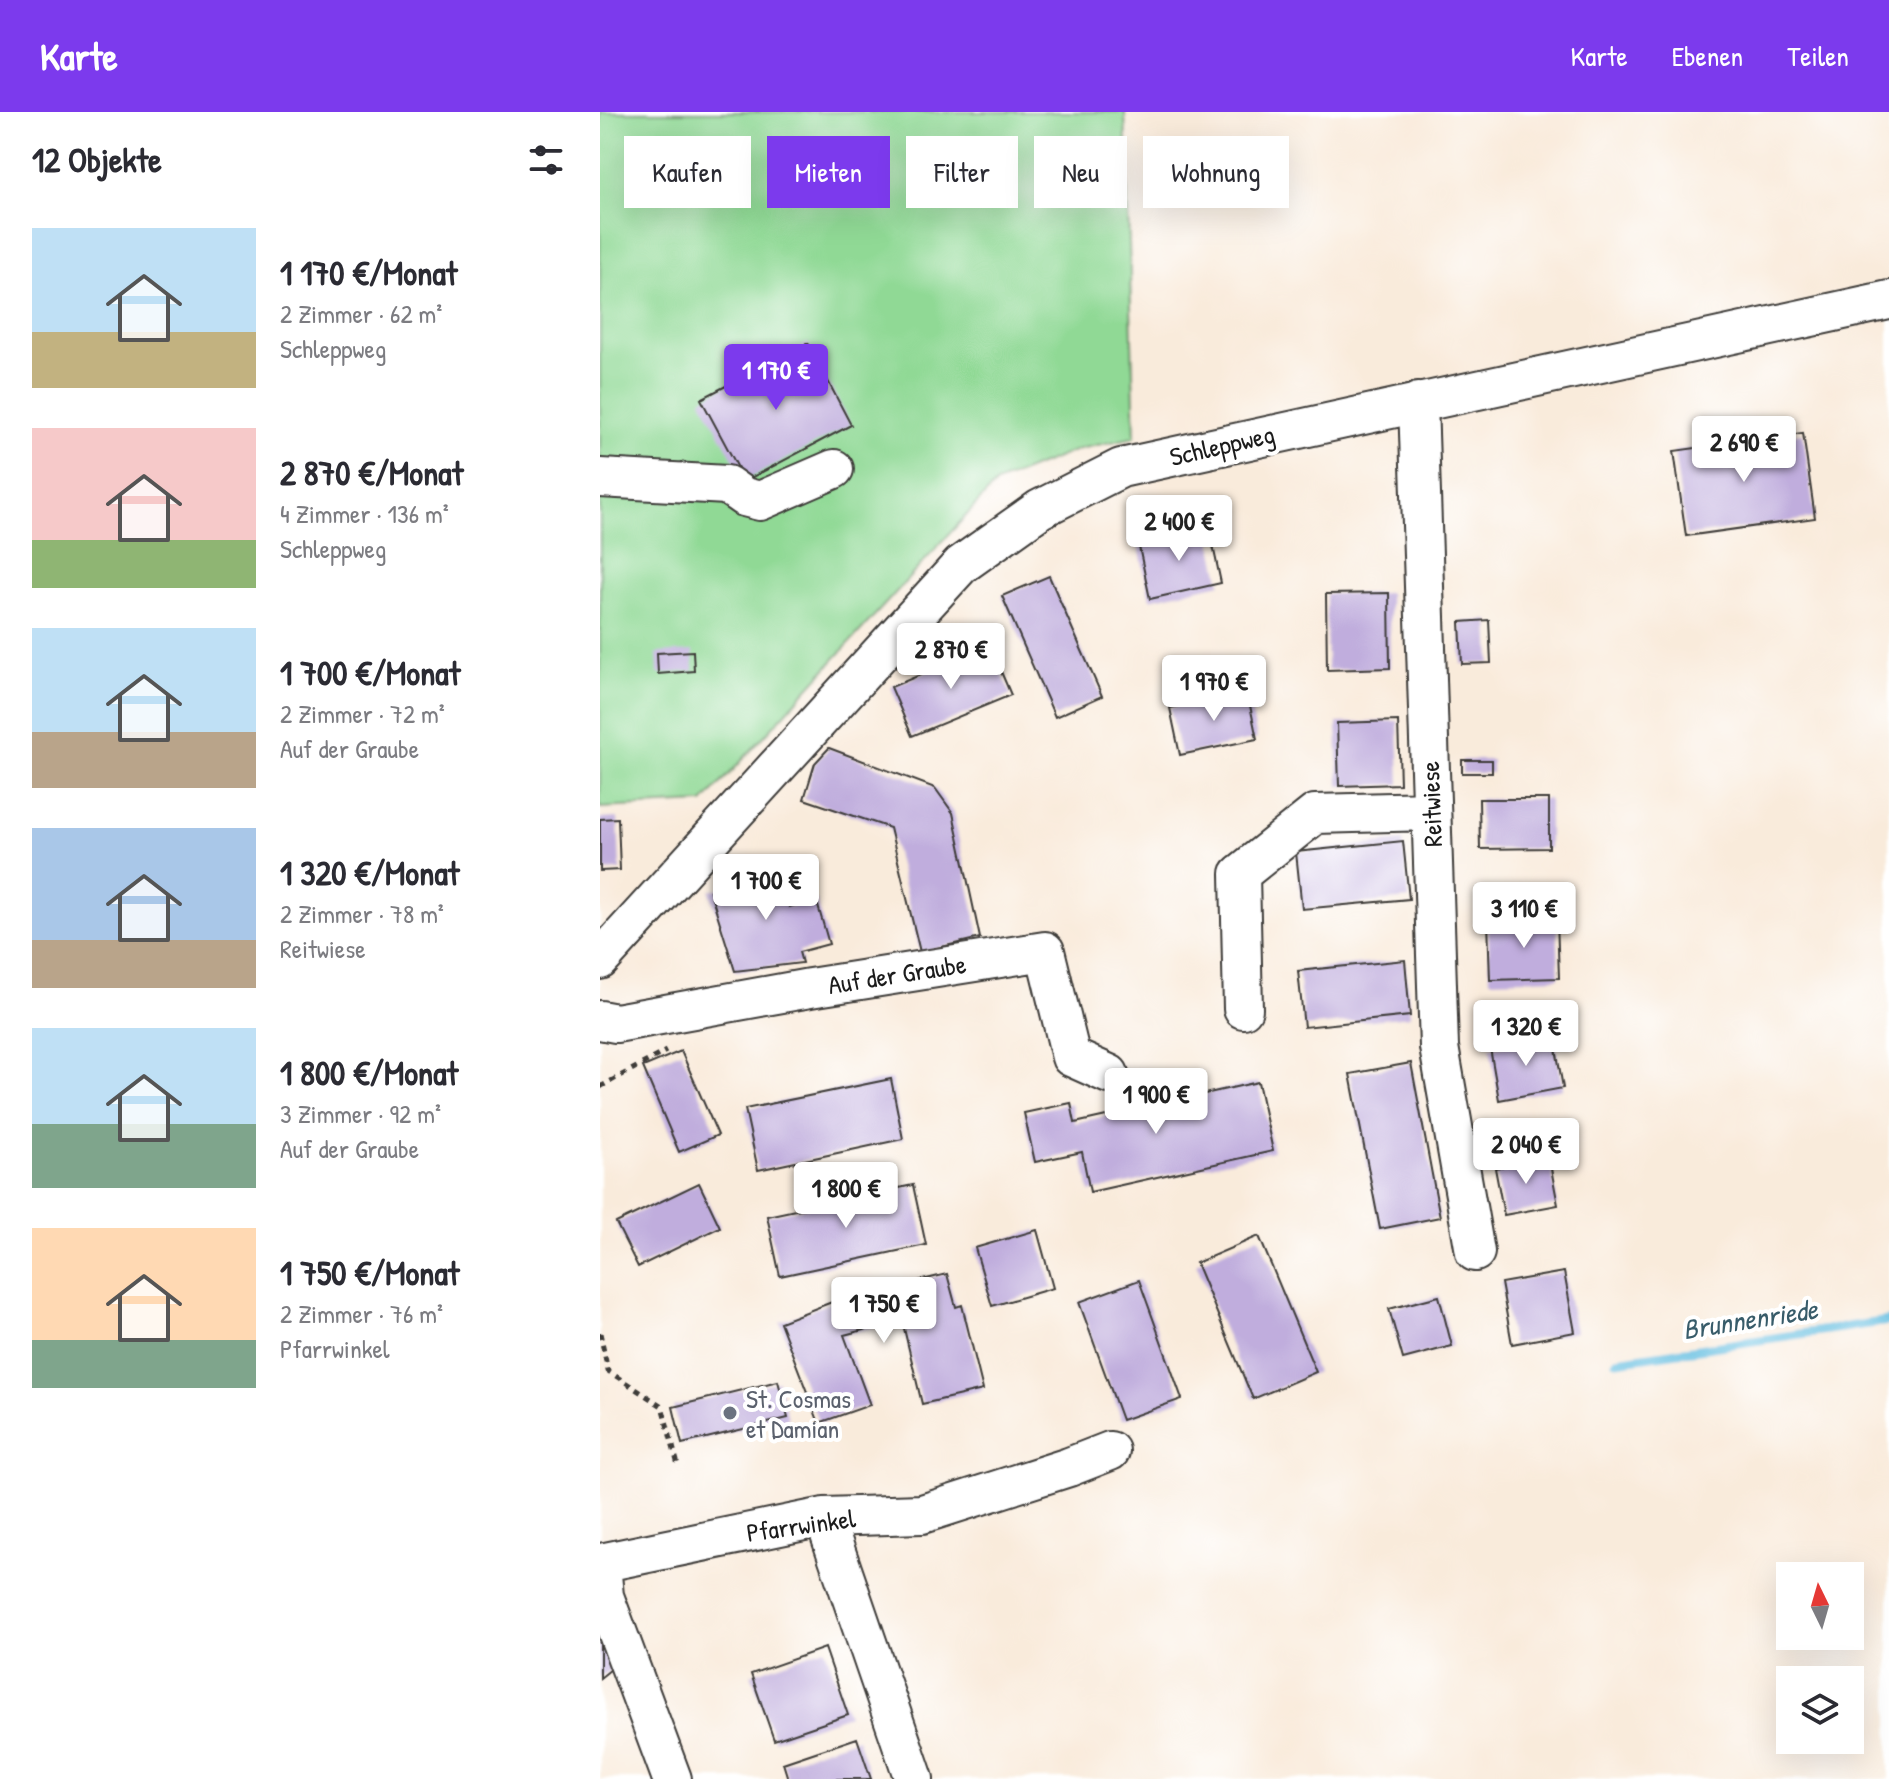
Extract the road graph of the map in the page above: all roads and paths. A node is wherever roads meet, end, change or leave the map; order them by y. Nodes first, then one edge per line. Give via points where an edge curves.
1 (1889, 300) edge
2 (1418, 402) junction
3 (834, 469) dead end
4 (600, 478) edge
5 (1431, 811) junction
6 (600, 960) edge
7 (1243, 1009) dead end
8 (678, 1012) junction
9 (600, 1020) edge
10 (1109, 1074) dead end
11 (600, 1087) edge
12 (1475, 1252) dead end
13 (600, 1333) edge
14 (1110, 1451) dead end
15 (678, 1465) dead end
16 (824, 1517) junction
17 (600, 1563) edge
18 (672, 1779) edge
19 (914, 1779) edge

1 - 2 street, Schleppweg
2 - 5 street, Reitwiese
2 - 6 street, Schleppweg via 1121,468 1040,509 961,565
3 - 4 street via 760,501 727,485
5 - 7 street via 1315,814 1240,874
5 - 12 street, Reitwiese via 1439,1047
8 - 9 street, Auf der Graube via 616,1023
8 - 10 street, Auf der Graube via 1045,951 1071,1057
8 - 11 path via 676,1045
13 - 15 path via 608,1371 662,1406
14 - 16 street, Pfarrwinkel via 922,1514
16 - 17 street, Pfarrwinkel
16 - 19 street
17 - 18 street, Pfarrwinkel via 604,1596

